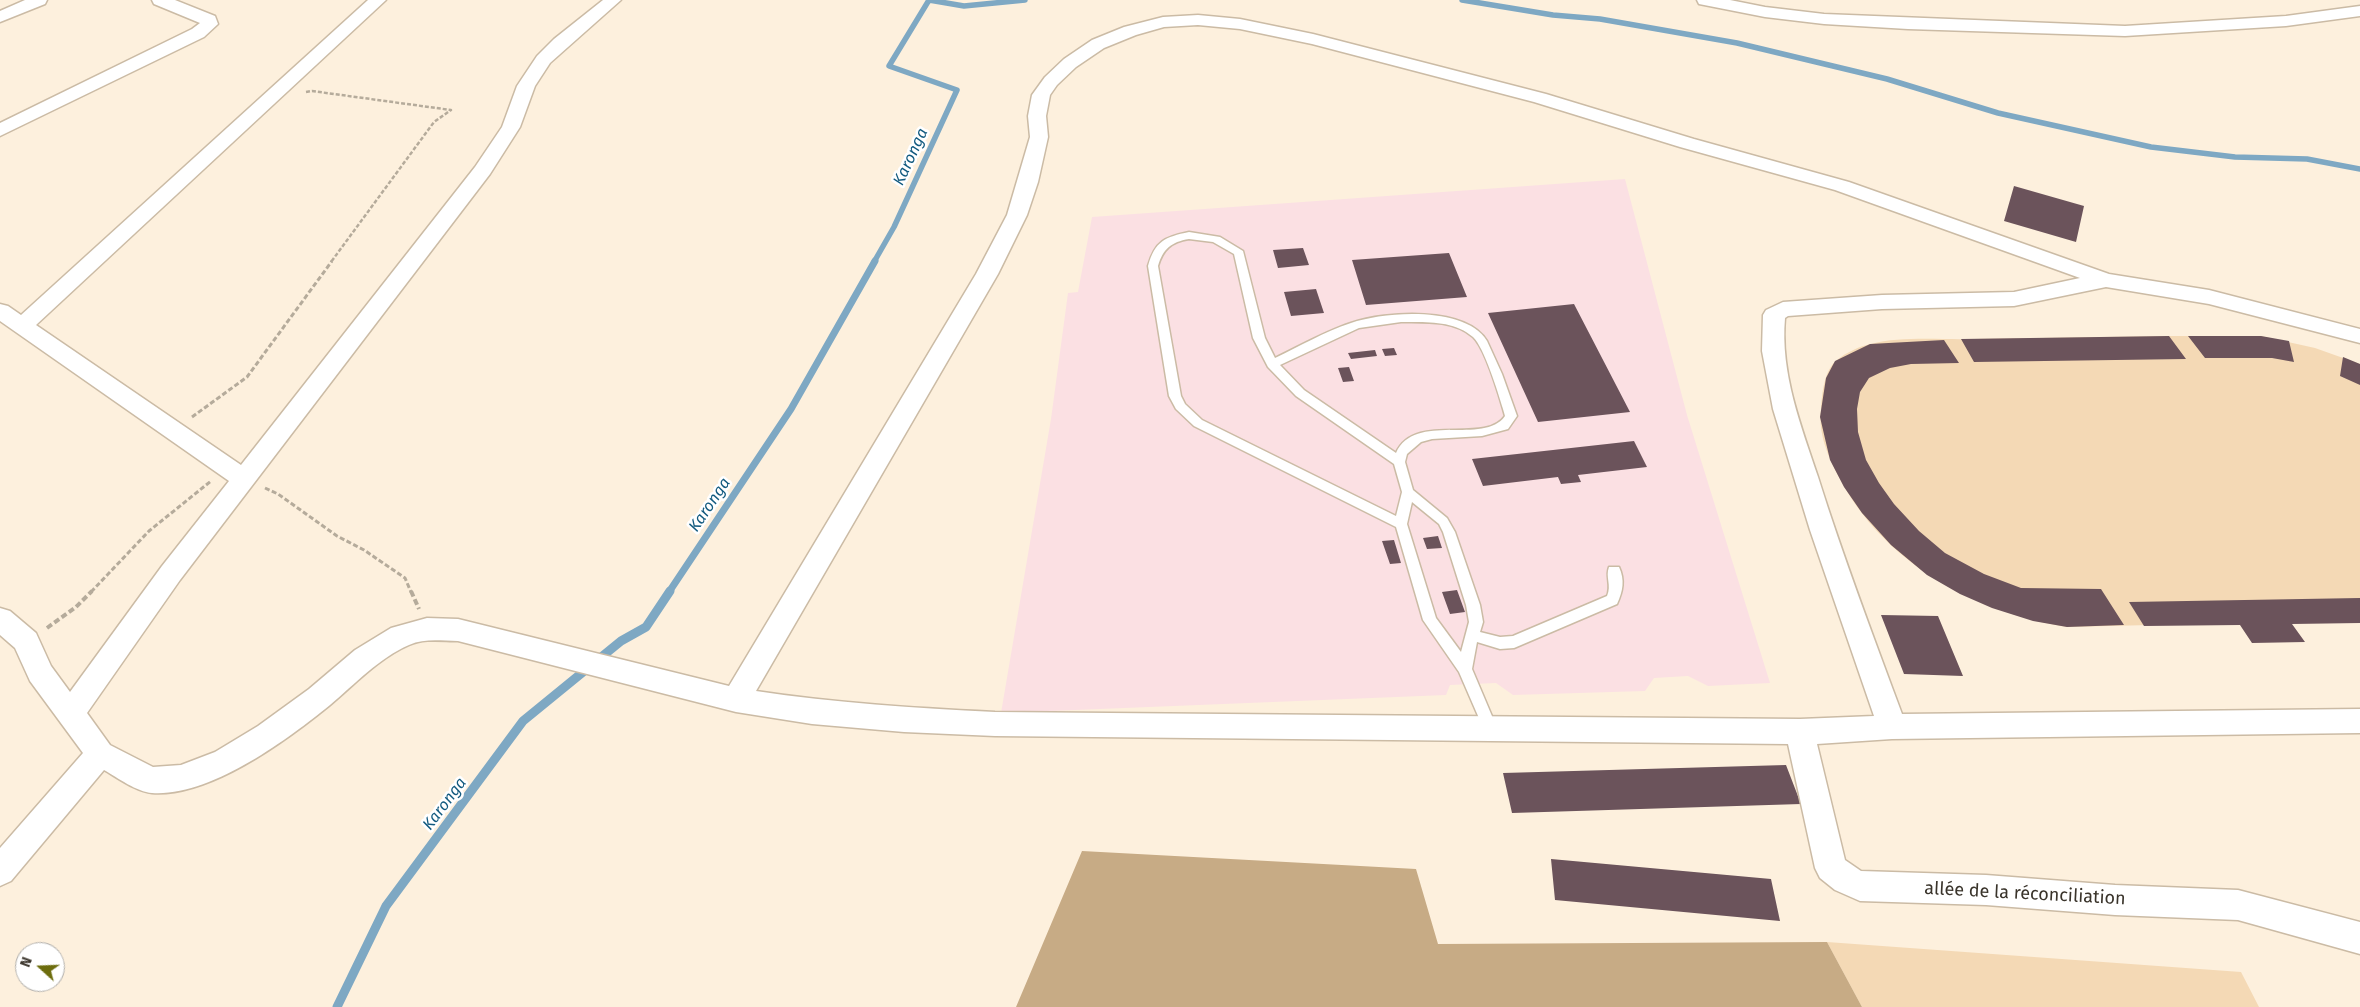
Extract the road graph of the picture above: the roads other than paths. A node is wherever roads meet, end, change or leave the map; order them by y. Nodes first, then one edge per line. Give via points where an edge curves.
1 (39, 0) edge
2 (160, 0) edge
3 (378, 0) edge
4 (613, 0) edge
5 (1705, 0) edge
6 (2360, 11) edge
7 (0, 17) edge
8 (0, 130) edge
9 (2106, 280) junction
10 (0, 310) edge
11 (22, 326) junction
12 (2360, 336) edge
13 (1272, 364) junction
14 (1399, 462) junction
15 (235, 473) junction
16 (1408, 492) junction
17 (1401, 524) junction
18 (1614, 571) dead end
19 (0, 619) edge
20 (1474, 636) junction
21 (1465, 670) junction
22 (736, 700) junction
23 (70, 714) junction
24 (2360, 721) edge
25 (1892, 727) junction
26 (1490, 728) junction
27 (1800, 732) junction
28 (100, 754) junction
29 (0, 871) edge
30 (2360, 938) edge

1 - 7 street
2 - 8 street via 209,20 209,24 198,33
3 - 11 street
4 - 15 street via 543,60 526,86 511,128 483,170
5 - 6 street via 1824,19 2090,30 2200,28
9 - 12 street via 2209,297
9 - 22 street via 1842,186 1540,98 1313,39 1240,24 1198,20 1163,22 1130,31 1098,44 1070,63 1041,96 1037,116 1039,137 1017,215 987,274
9 - 25 street via 2014,299 1882,302 1783,309 1774,315 1775,358 1789,426 1819,522
10 - 11 street
11 - 15 street
13 - 14 lane via 1300,393
13 - 14 lane via 1365,323 1441,320 1469,327 1479,336 1511,416 1504,426 1482,432 1417,439 1402,452
13 - 17 lane via 1259,338 1239,253 1232,245 1222,240 1190,235 1158,249 1152,266 1176,396 1184,411 1198,423
14 - 16 lane
15 - 23 street
16 - 17 lane
16 - 20 lane via 1429,508 1449,532 1473,605
17 - 21 lane via 1430,620
18 - 20 lane via 1617,589 1612,600 1514,642 1500,643
19 - 23 street via 26,641 40,673
20 - 21 lane
21 - 26 lane
22 - 26 street via 812,712 977,723
22 - 28 street via 458,630 427,629 401,636 366,658 268,735 225,761 182,778 151,780
23 - 28 street
24 - 25 street
25 - 27 street
26 - 27 street
27 - 30 street, allée de la réconciliation via 1831,868 1860,886 2238,905
28 - 29 street

